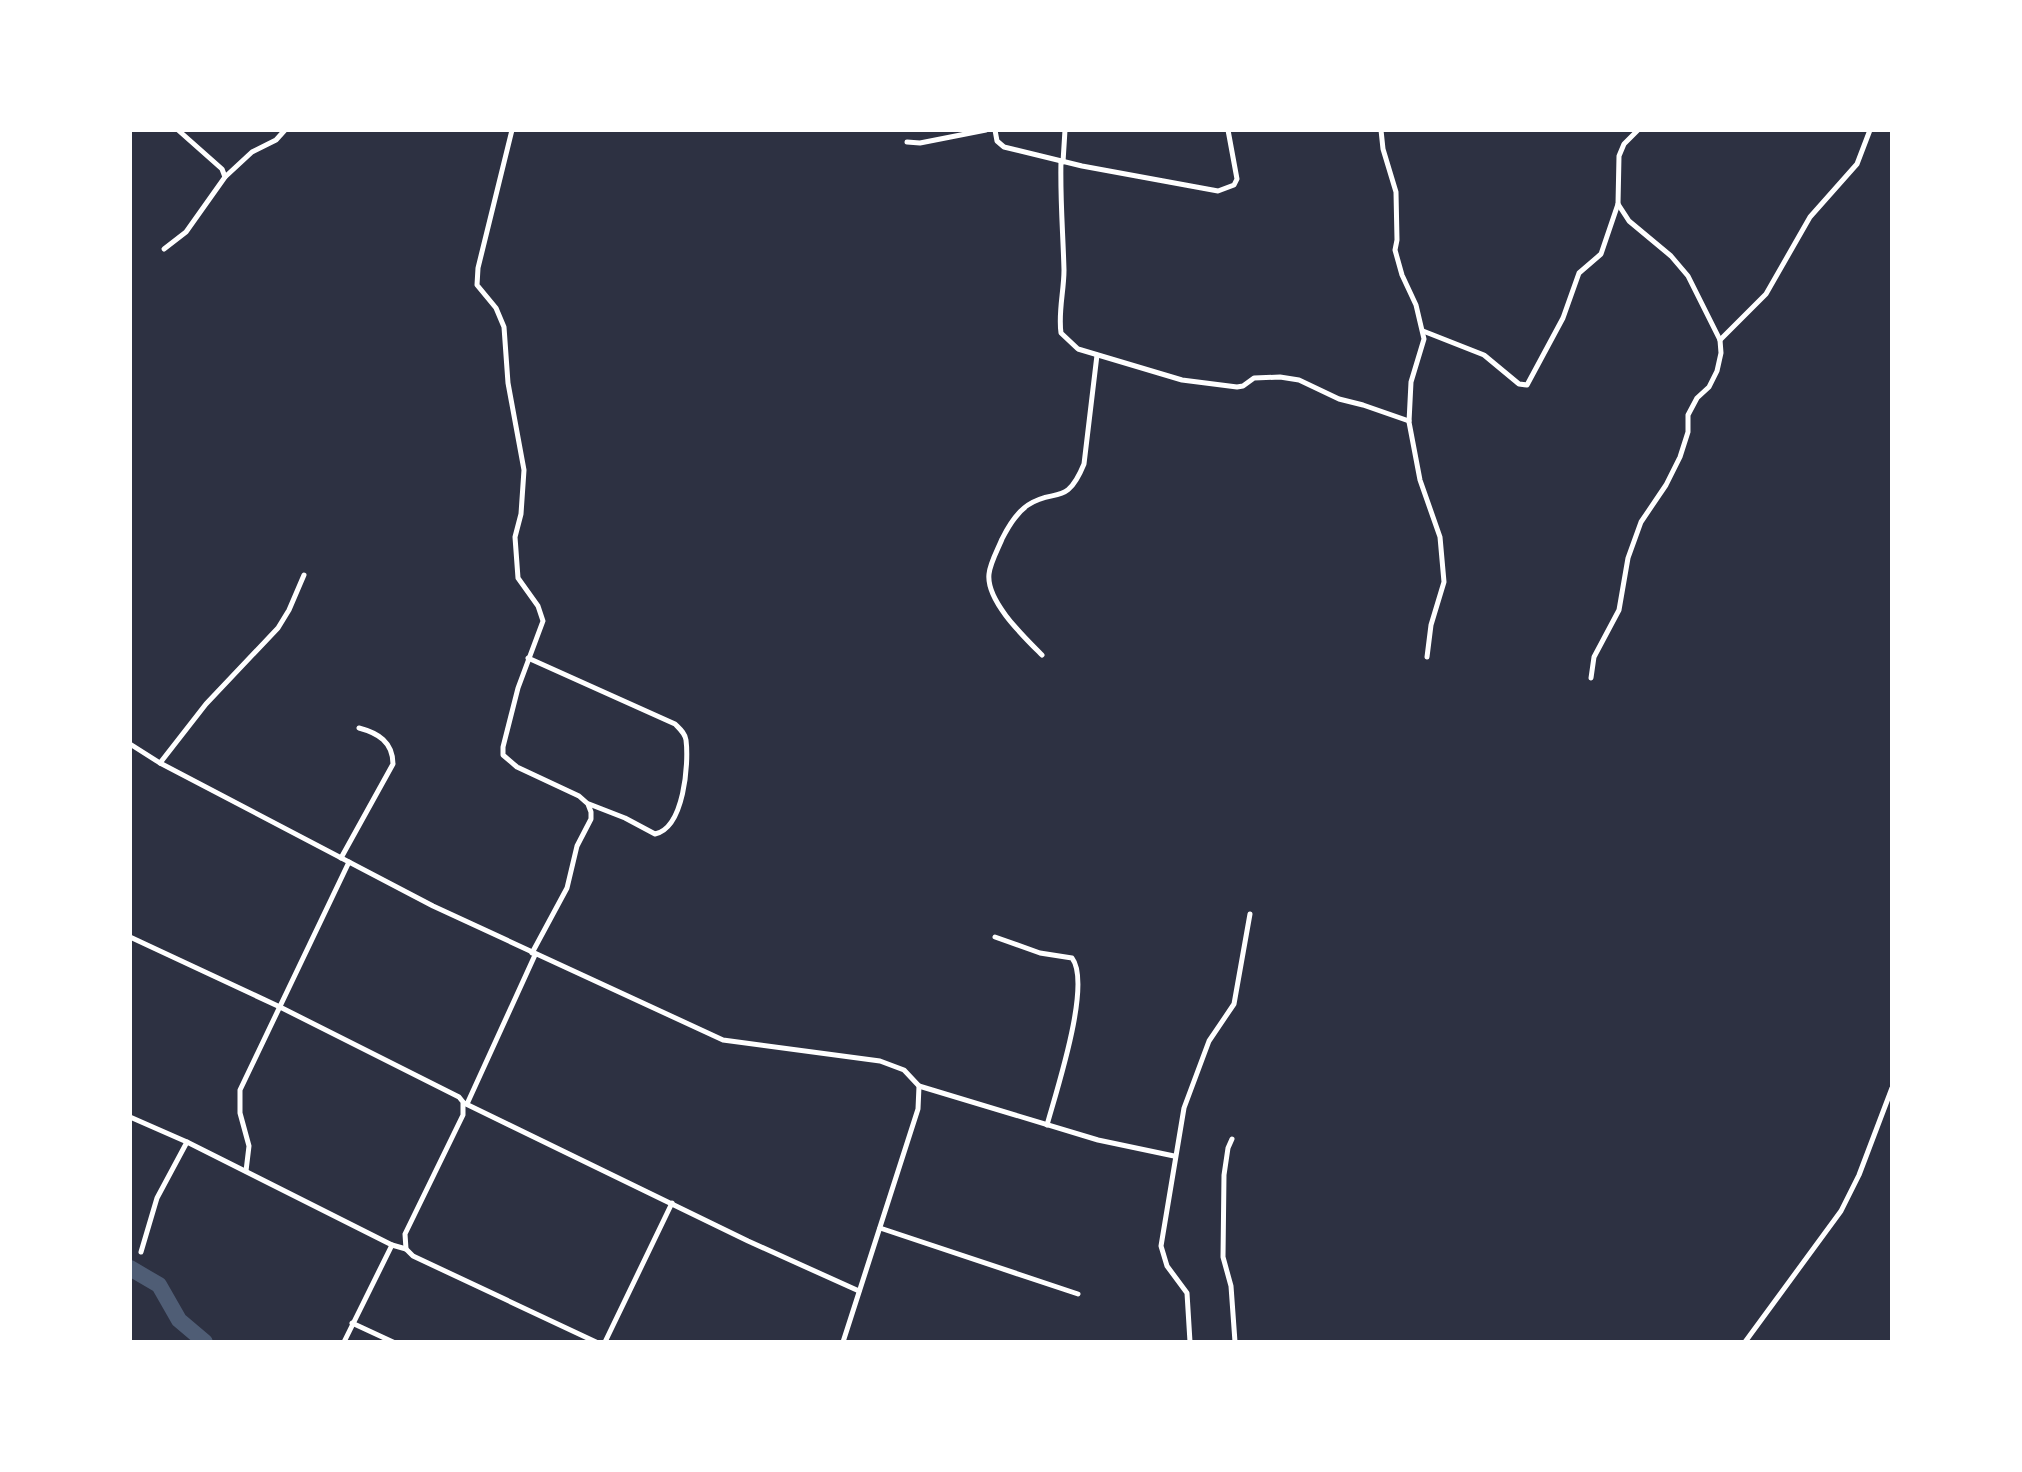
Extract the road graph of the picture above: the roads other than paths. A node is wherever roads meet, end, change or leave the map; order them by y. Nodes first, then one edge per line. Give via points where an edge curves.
1 (178, 130) edge
2 (285, 130) edge
3 (512, 130) edge
4 (986, 130) edge
5 (995, 130) edge
6 (1065, 130) edge
7 (1228, 130) edge
8 (1381, 130) edge
9 (1638, 130) edge
10 (1870, 130) edge
11 (907, 142) dead end
12 (1062, 162) junction
13 (225, 177) junction
14 (1618, 204) junction
15 (164, 249) dead end
16 (1423, 331) junction
17 (1720, 340) junction
18 (1097, 355) junction
19 (1409, 422) junction
20 (304, 575) dead end
21 (1042, 655) dead end
22 (1427, 657) dead end
23 (528, 658) junction
24 (1591, 678) dead end
25 (359, 728) dead end
26 (130, 744) edge
27 (160, 763) junction
28 (588, 804) junction
29 (341, 858) junction
30 (349, 862) junction
31 (1250, 914) dead end
32 (130, 937) edge
33 (995, 937) dead end
34 (534, 954) junction
35 (280, 1007) junction
36 (919, 1086) junction
37 (1892, 1088) edge
38 (465, 1103) junction
39 (130, 1117) edge
40 (1047, 1125) junction
41 (1232, 1139) dead end
42 (187, 1142) junction
43 (1174, 1156) junction
44 (246, 1171) junction
45 (672, 1203) junction
46 (880, 1228) junction
47 (392, 1245) junction
48 (406, 1249) junction
49 (141, 1252) dead end
50 (859, 1291) junction
51 (1078, 1294) dead end
52 (352, 1323) junction
53 (344, 1342) edge
54 (393, 1342) edge
55 (596, 1342) edge
56 (605, 1342) edge
57 (843, 1342) edge
58 (1190, 1342) edge
59 (1235, 1342) edge
60 (1745, 1342) edge

1 - 13 street
2 - 13 street
3 - 23 street via 477,285 504,327 524,470 515,537 518,578 543,621
4 - 11 street
5 - 12 street via 1004,147
6 - 12 street
7 - 12 street via 1237,179 1218,191
8 - 16 street via 1396,192 1395,250
9 - 14 street via 1619,156
10 - 17 street via 1857,164 1810,217 1766,294
12 - 18 street via 1061,333 1078,349
13 - 15 street via 186,232
14 - 16 street via 1601,254 1579,273 1563,318 1527,385 1484,355
14 - 17 street via 1688,276
16 - 19 street via 1411,382
17 - 24 street via 1717,371 1692,407 1680,457 1641,522 1619,610 1594,657
18 - 19 street via 1182,380 1237,387 1261,377 1299,380
18 - 21 street via 1079,476 1069,490 1021,511 989,573 1003,612
19 - 22 street via 1420,480 1440,537 1443,571
20 - 27 street via 278,628 206,704
23 - 28 street via 503,755
23 - 28 street via 675,724 686,738 682,796 664,831 655,834
25 - 29 street via 385,740 393,764
26 - 27 street
27 - 29 street
28 - 34 street via 591,819 577,846 567,888
29 - 30 street
30 - 34 street
30 - 35 street
31 - 43 street via 1234,1004 1209,1041 1184,1108
32 - 35 street
33 - 40 street via 1072,958 1079,970 1071,1039
34 - 36 street via 723,1040 880,1061 904,1070
34 - 38 street
35 - 38 street
35 - 44 street via 240,1090 249,1146
36 - 40 street
36 - 46 street via 912,1131
37 - 60 street via 1841,1211
38 - 45 street
38 - 48 street via 405,1234
39 - 42 street
40 - 43 street
41 - 59 street via 1224,1175 1223,1257
42 - 44 street
42 - 49 street via 157,1198
43 - 58 street via 1161,1246 1167,1266 1187,1293
44 - 47 street
45 - 50 street
45 - 56 street
46 - 50 street
46 - 51 street
47 - 48 street
47 - 52 street
48 - 55 street
50 - 57 street
52 - 53 street
52 - 54 street

